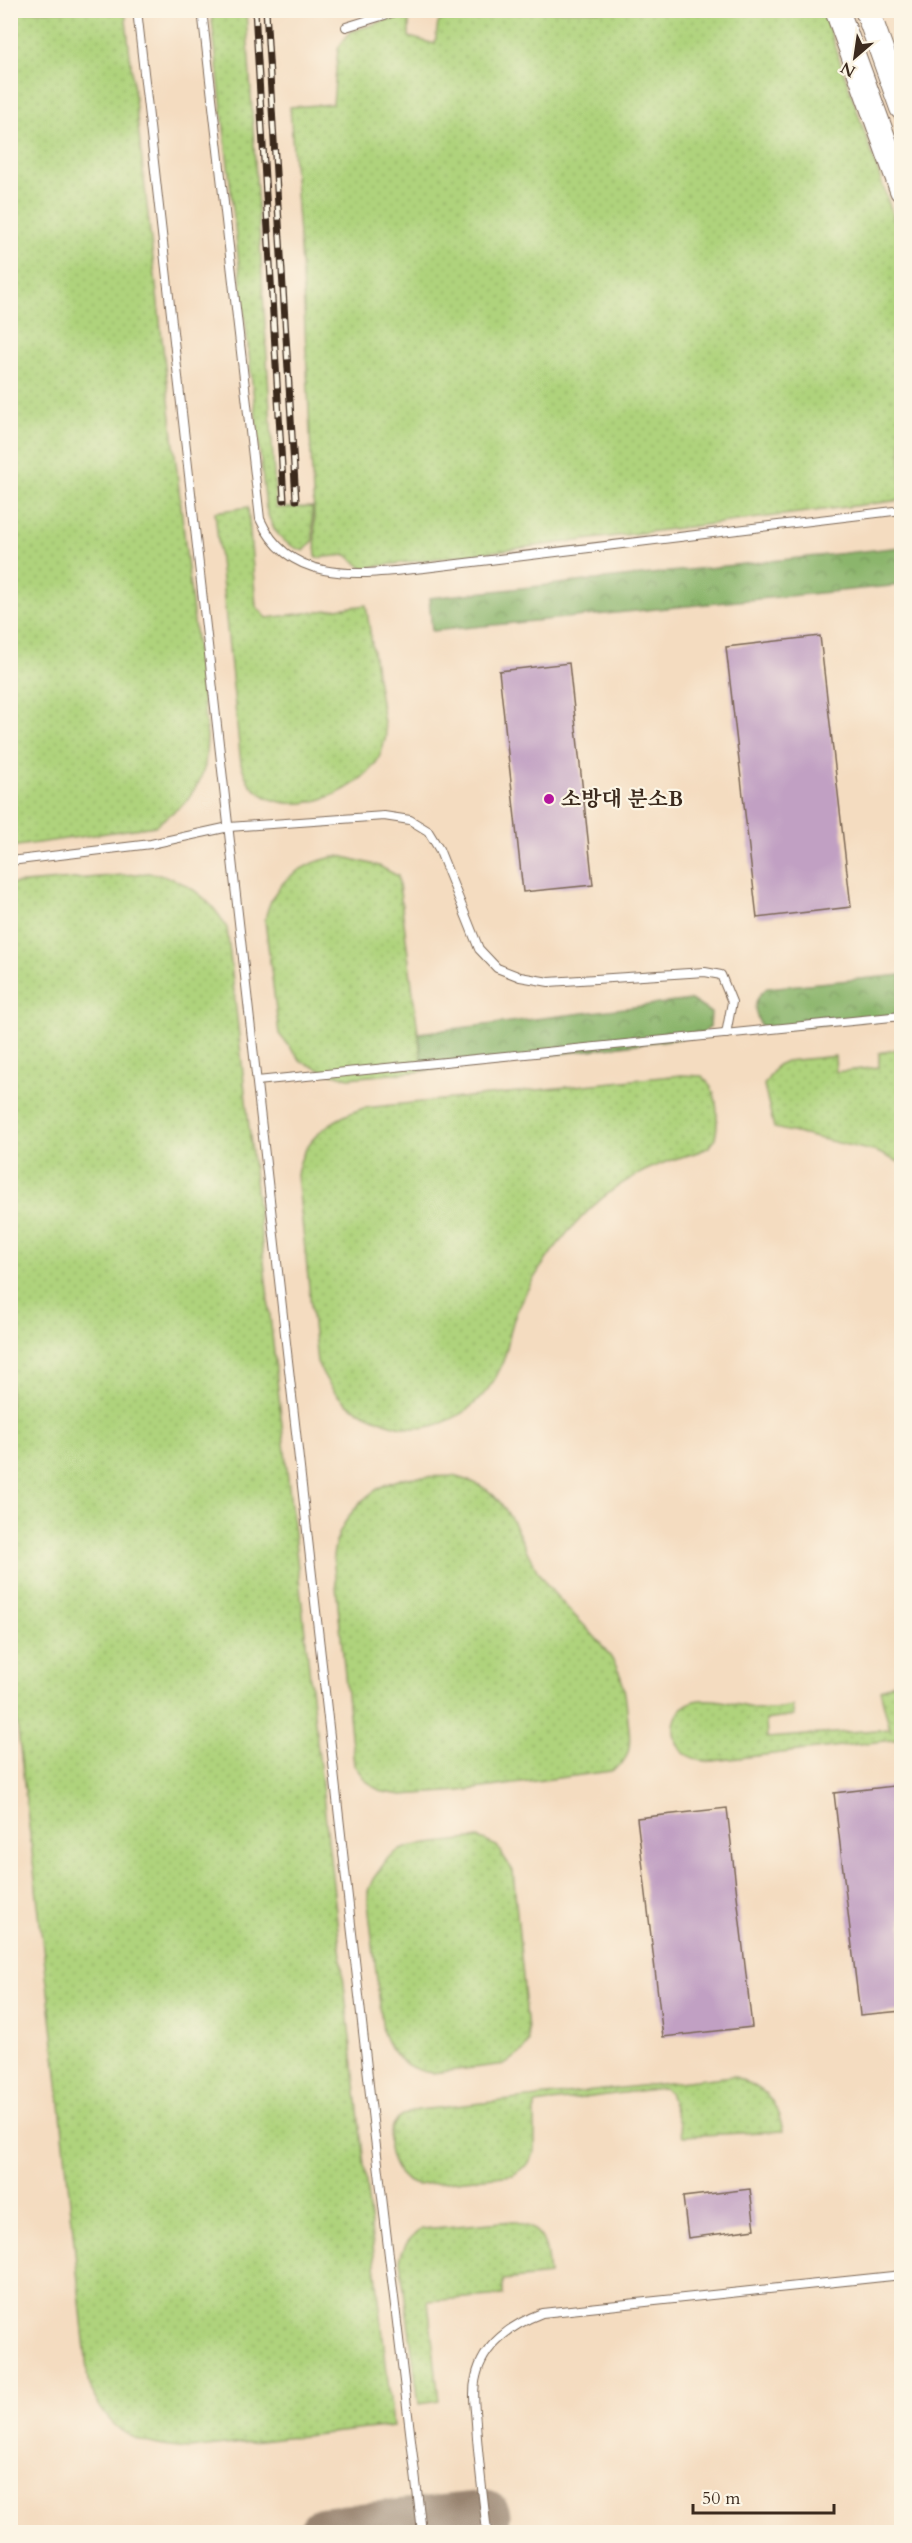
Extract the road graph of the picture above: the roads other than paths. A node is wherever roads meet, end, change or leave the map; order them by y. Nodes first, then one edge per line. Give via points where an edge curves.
1 (137, 10) edge
2 (202, 10) edge
3 (401, 10) edge
4 (837, 10) edge
5 (867, 10) edge
6 (379, 13) edge
7 (346, 27) dead end
8 (902, 108) edge
9 (902, 190) edge
10 (902, 510) edge
11 (228, 827) junction
12 (10, 861) edge
13 (902, 1016) edge
14 (726, 1034) junction
15 (257, 1081) junction
16 (902, 2275) edge
17 (422, 2532) edge
18 (487, 2532) edge

1 - 11 lane
2 - 10 lane via 260,519 268,537 281,551 310,568 363,574
3 - 6 lane
4 - 9 street
5 - 8 street
6 - 7 lane
11 - 12 lane via 151,843
11 - 14 lane via 384,816 410,820 428,831 439,849 479,949 497,968 549,982 705,972 721,975 732,1002
11 - 15 lane
13 - 14 lane
14 - 15 lane
15 - 17 lane
16 - 18 lane via 542,2313 521,2321 504,2332 476,2376 477,2446

